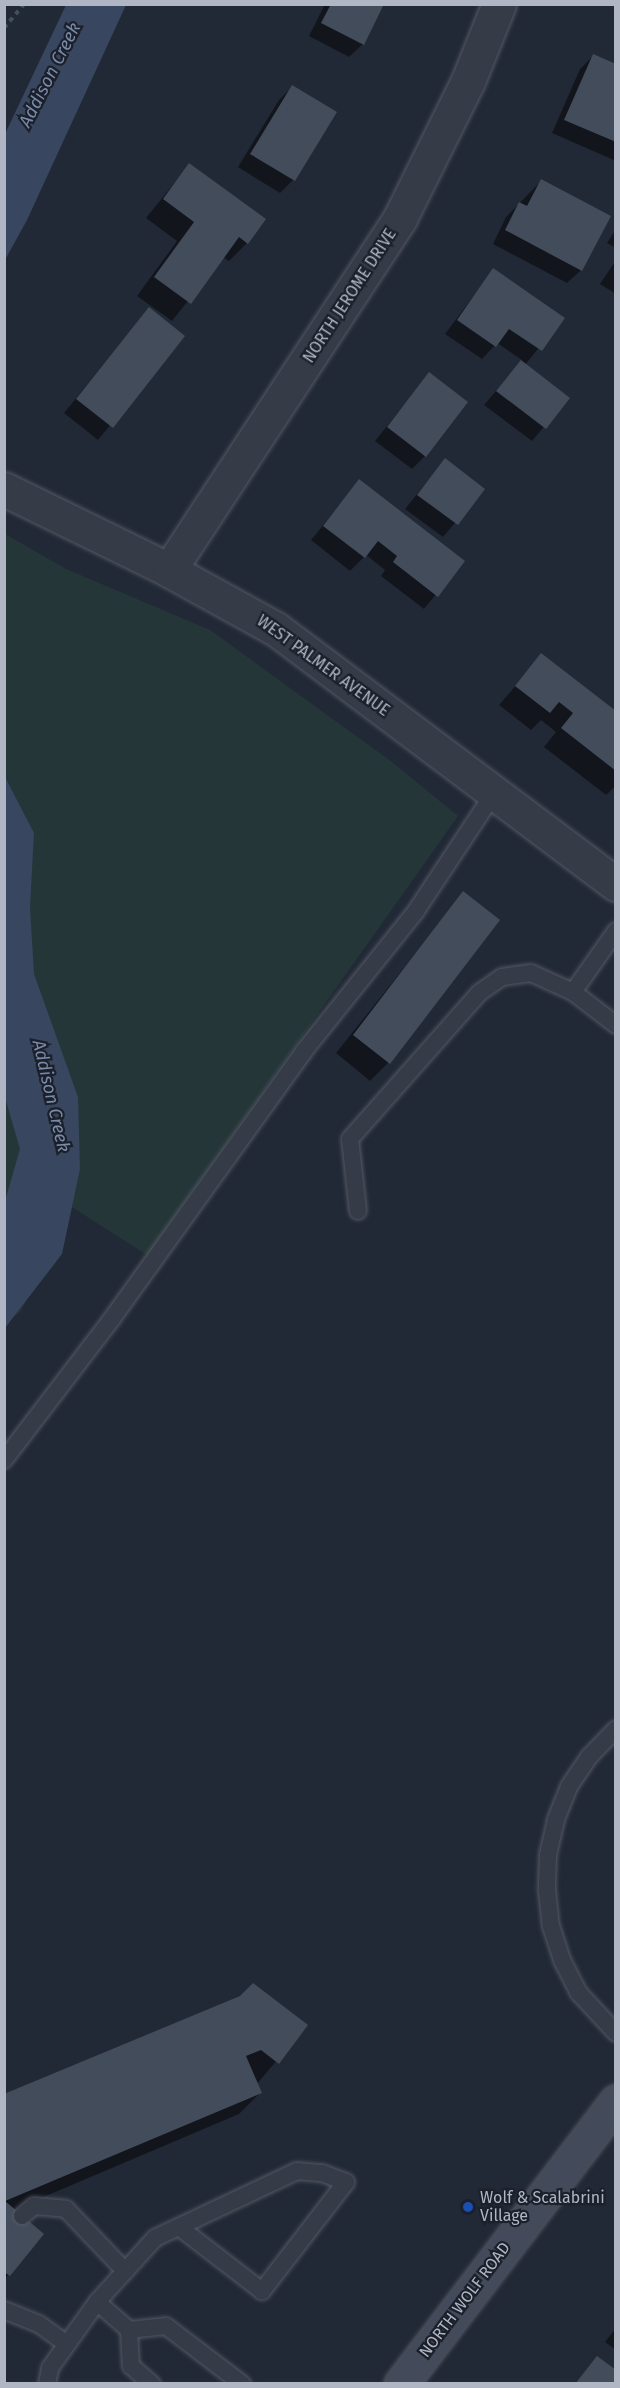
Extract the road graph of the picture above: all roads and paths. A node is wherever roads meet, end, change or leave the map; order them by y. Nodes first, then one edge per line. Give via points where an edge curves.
1 (24, 4) edge
2 (499, 4) edge
3 (4, 28) edge
4 (4, 489) edge
5 (169, 570) junction
6 (494, 793) junction
7 (615, 884) edge
8 (615, 931) edge
9 (573, 992) junction
10 (615, 1025) edge
11 (358, 1211) dead end
12 (4, 1461) edge
13 (615, 1729) edge
14 (615, 2033) edge
15 (615, 2102) edge
16 (22, 2216) dead end
17 (179, 2227) junction
18 (125, 2271) junction
19 (97, 2302) junction
20 (4, 2310) edge
21 (129, 2330) junction
22 (67, 2344) junction
23 (47, 2384) edge
24 (152, 2384) edge
25 (242, 2384) edge
26 (401, 2384) edge

1 - 3 path
2 - 5 street, NORTH JEROME DRIVE via 468,81 400,218
4 - 5 street, WEST PALMER AVENUE
5 - 6 street, WEST PALMER AVENUE via 276,629
6 - 7 street, WEST PALMER AVENUE
6 - 12 lane via 416,910 304,1051
8 - 9 lane
9 - 10 lane
9 - 11 lane via 531,973 502,977 479,993 350,1139
13 - 14 lane via 589,1757 570,1787 550,1843 547,1890 550,1926 562,1960 578,1992
15 - 26 main road, NORTH WOLF ROAD
16 - 18 lane via 34,2206 66,2209
17 - 17 lane via 297,2171 322,2173 346,2182 262,2291
17 - 18 lane via 155,2238
18 - 19 lane
19 - 21 lane
19 - 22 lane
20 - 22 lane via 39,2324
21 - 24 lane via 131,2366
21 - 25 lane via 166,2326
22 - 23 lane via 50,2368

